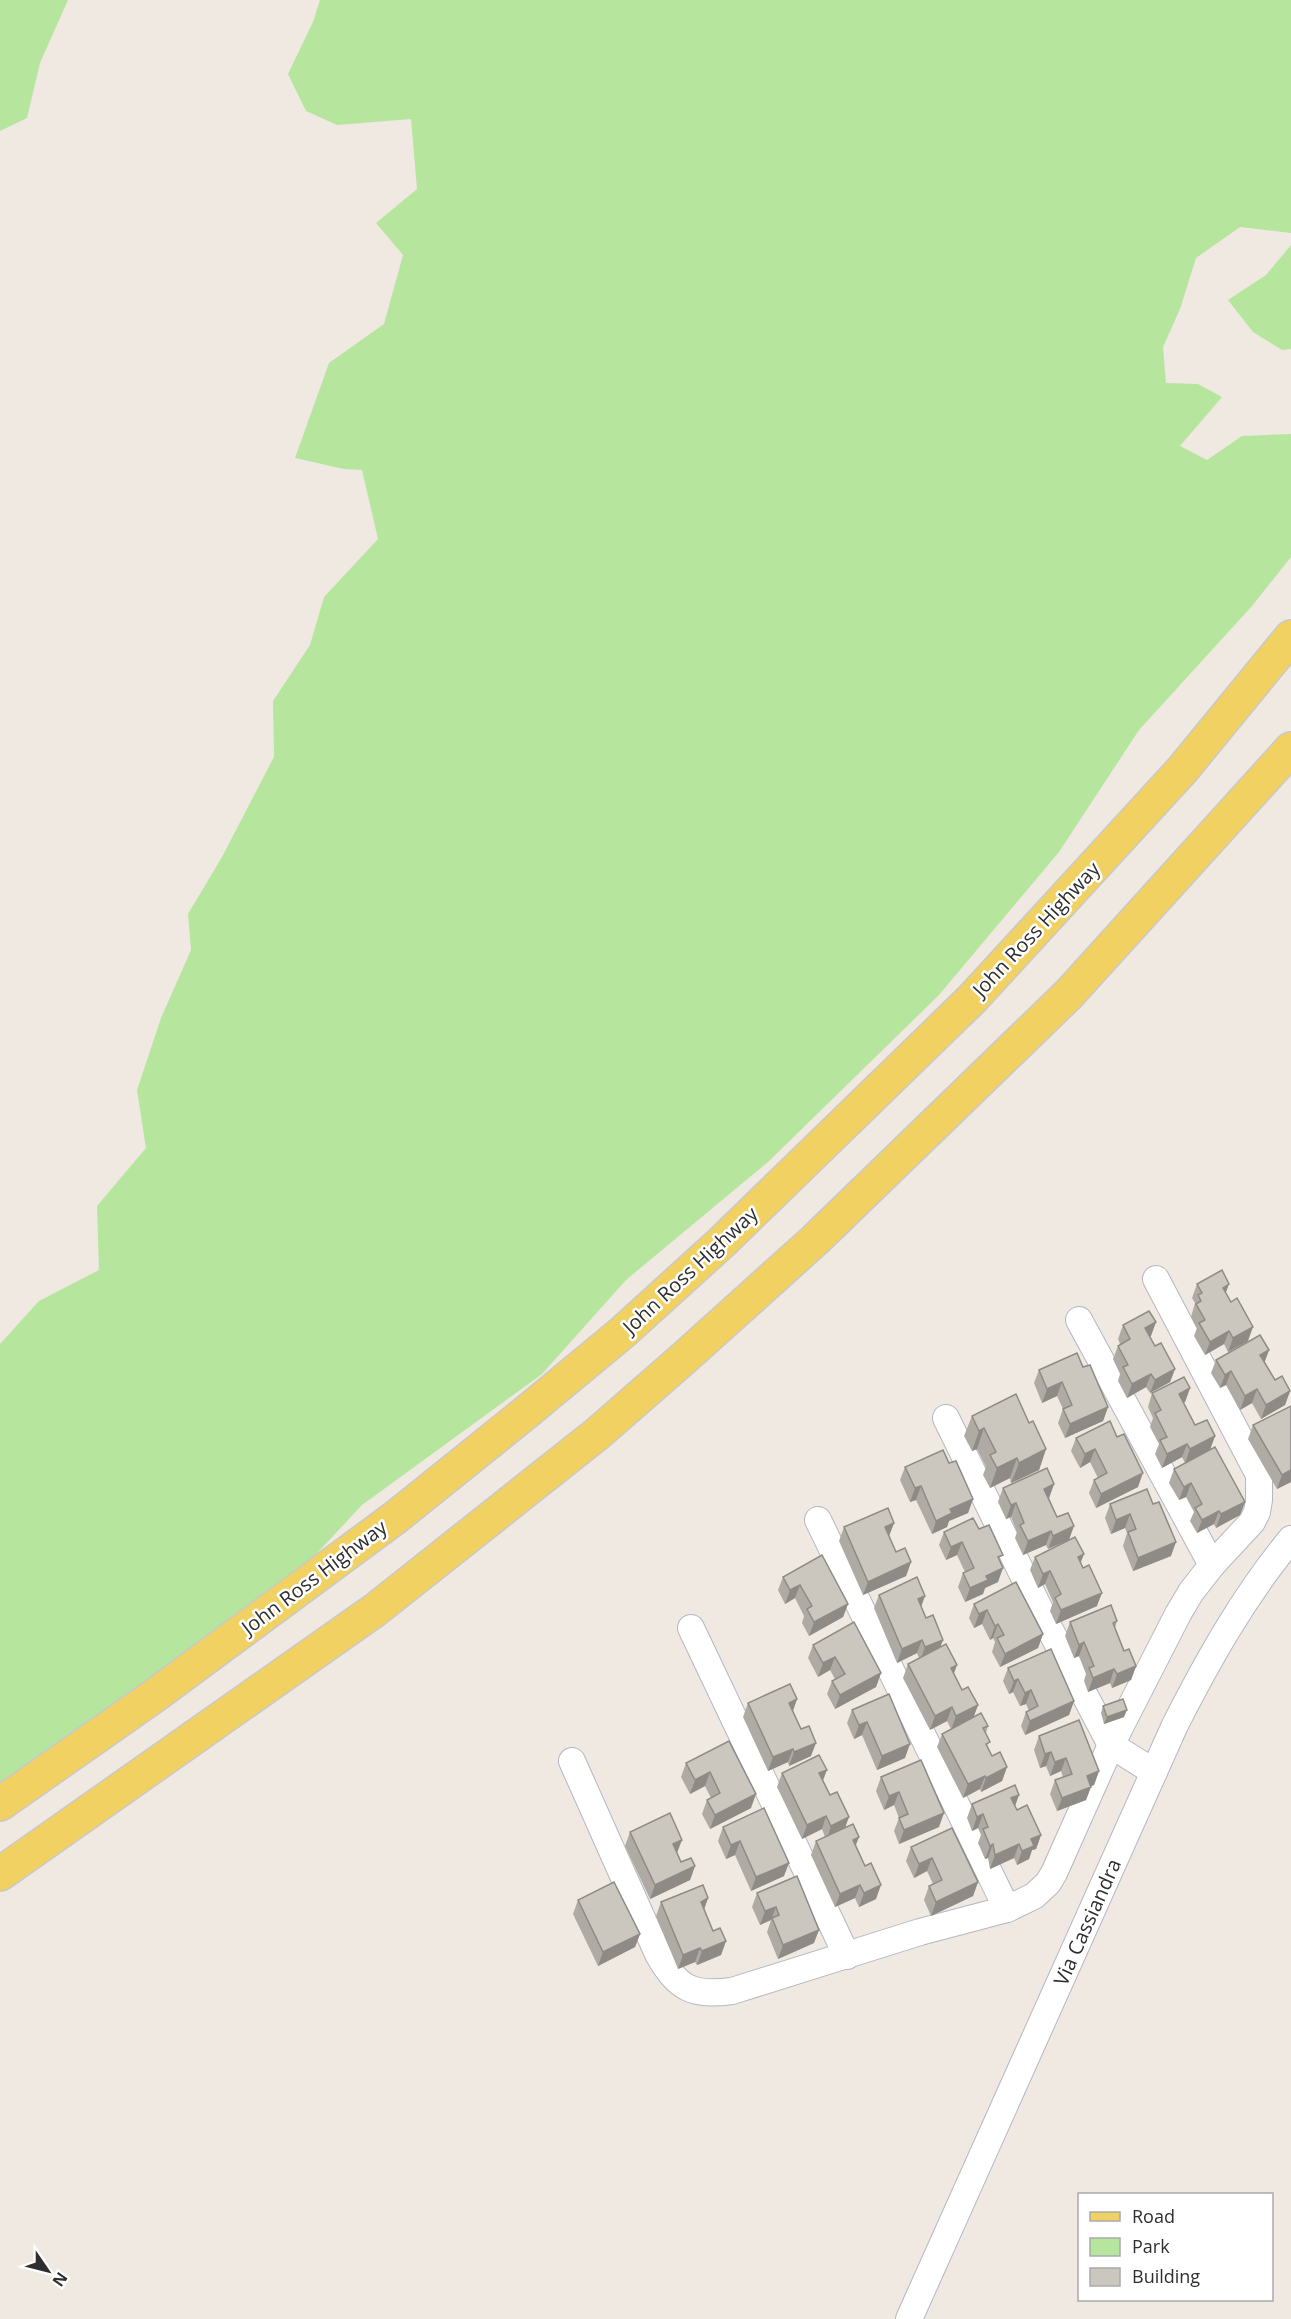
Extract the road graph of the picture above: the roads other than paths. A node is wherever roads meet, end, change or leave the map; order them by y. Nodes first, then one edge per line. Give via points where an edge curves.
1 (1291, 637) edge
2 (1291, 749) edge
3 (1156, 1279) dead end
4 (1079, 1320) dead end
5 (946, 1418) dead end
6 (818, 1520) dead end
7 (1291, 1539) edge
8 (1212, 1565) junction
9 (691, 1628) dead end
10 (1111, 1745) junction
11 (572, 1761) dead end
12 (1154, 1772) junction
13 (0, 1804) edge
14 (0, 1874) edge
15 (1007, 1909) junction
16 (847, 1956) junction
17 (909, 2319) edge

1 - 13 main road, John Ross Highway via 1183,769 972,999 656,1302 396,1517
2 - 14 main road via 1069,994 815,1240 597,1434 375,1610
3 - 8 street via 1259,1475 1259,1500 1252,1522
4 - 8 street
5 - 10 street
6 - 15 street
7 - 12 street, Via Cassiandra via 1210,1658
8 - 10 street via 1178,1614
9 - 16 street
10 - 12 street
10 - 15 street via 1054,1874 1034,1896
11 - 16 street via 658,1954 678,1981 708,1994 732,1991
12 - 17 street, Via Cassiandra
15 - 16 street

